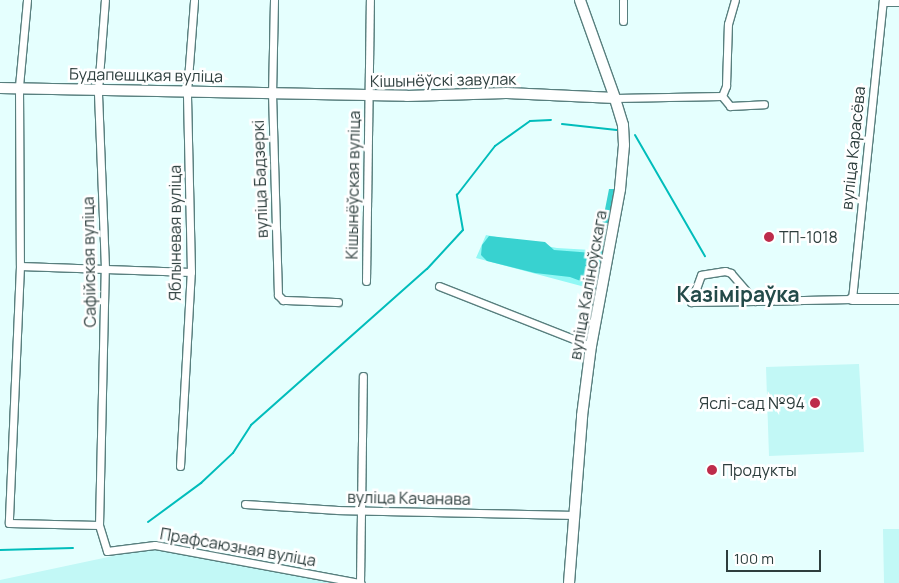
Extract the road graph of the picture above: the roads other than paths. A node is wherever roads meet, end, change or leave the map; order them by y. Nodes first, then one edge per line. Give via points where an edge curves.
1 (27, 0) edge
2 (105, 0) edge
3 (194, 0) edge
4 (274, 0) edge
5 (370, 0) edge
6 (580, 0) edge
7 (623, 0) edge
8 (736, 0) edge
9 (883, 1) edge
10 (899, 2) edge
11 (623, 22) dead end
12 (20, 87) junction
13 (0, 88) edge
14 (98, 90) junction
15 (187, 92) junction
16 (272, 93) junction
17 (368, 96) junction
18 (722, 96) junction
19 (615, 98) junction
20 (764, 104) dead end
21 (20, 266) junction
22 (105, 268) junction
23 (191, 272) junction
24 (366, 281) dead end
25 (439, 286) dead end
26 (852, 299) junction
27 (899, 299) edge
28 (755, 301) junction
29 (338, 302) dead end
30 (591, 346) junction
31 (363, 376) dead end
32 (180, 466) dead end
33 (245, 504) dead end
34 (361, 510) junction
35 (572, 515) junction
36 (99, 525) junction
37 (361, 583) edge
38 (569, 583) edge

1 - 12 street
2 - 14 street, Сафійская вуліца
3 - 15 street, Яблыневая вуліца
4 - 16 street, вуліца Бадзеркі
5 - 17 street, Кішынёўская вуліца
6 - 19 street, вуліца Каліноўскага
7 - 11 street
8 - 18 street via 728,24 726,86
9 - 10 street
9 - 26 street, вуліца Карасёва
12 - 13 street, Будапешцкая вуліца
12 - 14 street, Будапешцкая вуліца
12 - 21 street
14 - 15 street, Будапешцкая вуліца
14 - 22 street, Сафійская вуліца
15 - 16 street, Будапешцкая вуліца
15 - 23 street, Яблыневая вуліца
16 - 17 street, Кішынёўскі завулак
16 - 29 street, вуліца Бадзеркі via 278,295 283,300
17 - 19 street, Кішынёўскі завулак via 507,93
17 - 24 street, Кішынёўская вуліца
18 - 19 street
18 - 20 street via 730,106
19 - 30 street, вуліца Каліноўскага via 623,125 620,189
21 - 22 street
21 - 36 street via 9,523
22 - 23 street
22 - 36 street, Сафійская вуліца
23 - 32 street, Яблыневая вуліца
25 - 30 street
26 - 27 street
26 - 28 street
28 - 28 street via 691,302 701,275 724,271 732,273
30 - 35 street, вуліца Каліноўскага
31 - 34 street
33 - 34 street, вуліца Качанава
34 - 35 street, вуліца Качанава
34 - 37 street
35 - 38 street, вуліца Каліноўскага
36 - 37 street, Прафсаюзная вуліца via 107,551 154,545

